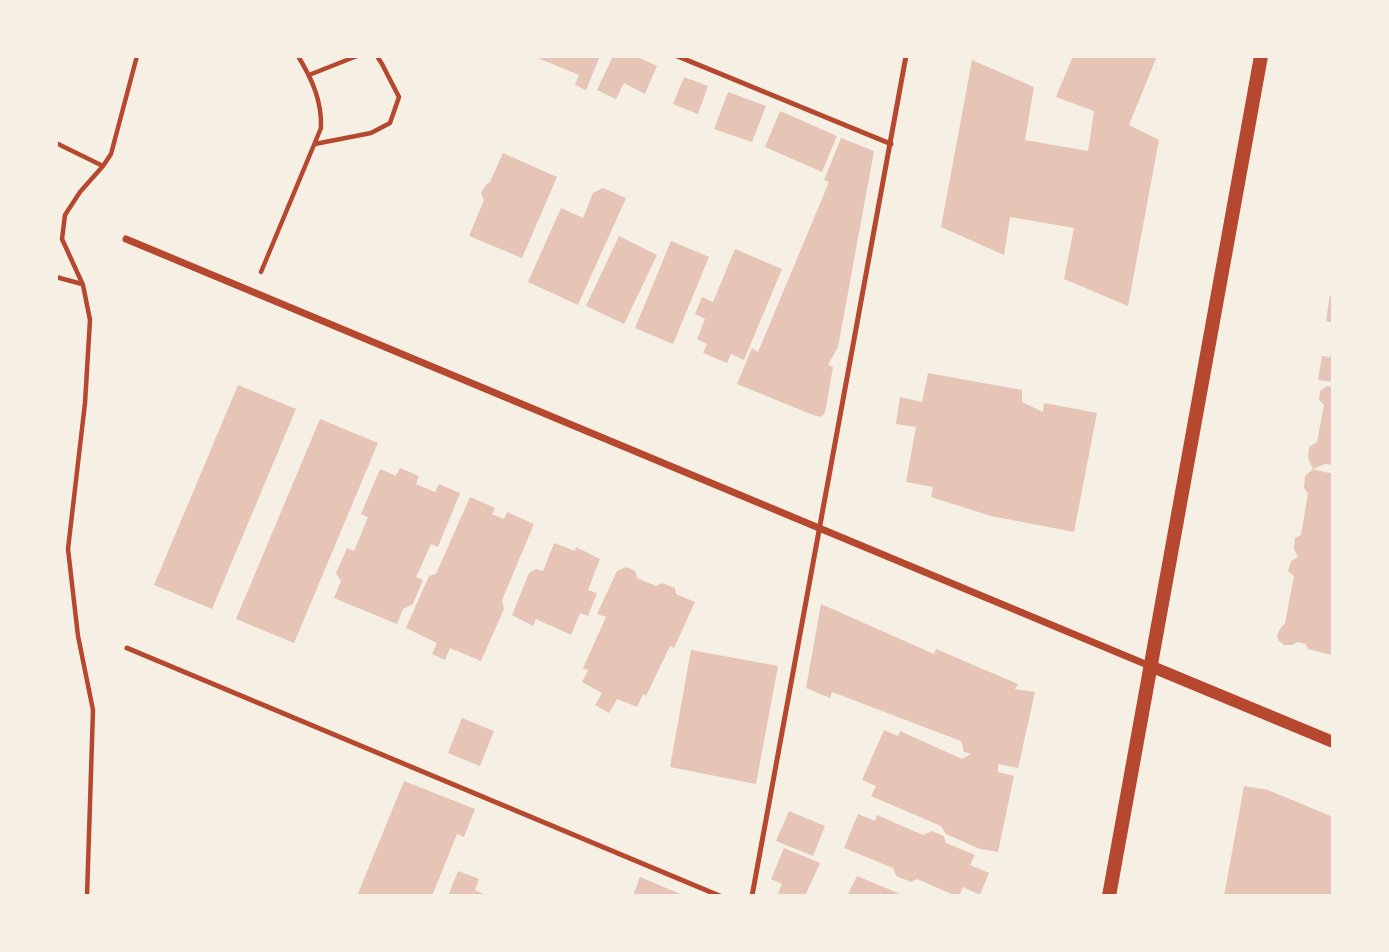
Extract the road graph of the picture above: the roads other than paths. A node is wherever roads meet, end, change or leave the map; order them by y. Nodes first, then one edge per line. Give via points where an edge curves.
1 (677, 56) edge
2 (906, 56) edge
3 (1261, 56) edge
4 (891, 144) junction
5 (125, 239) dead end
6 (820, 528) junction
7 (127, 648) dead end
8 (1150, 666) junction
9 (1333, 742) edge
10 (720, 896) edge
11 (752, 896) edge
12 (1108, 896) edge

1 - 4 lane
2 - 4 lane
3 - 8 main road
4 - 6 lane
5 - 6 street
6 - 8 street
6 - 11 lane
7 - 10 lane
8 - 9 street
8 - 12 main road

